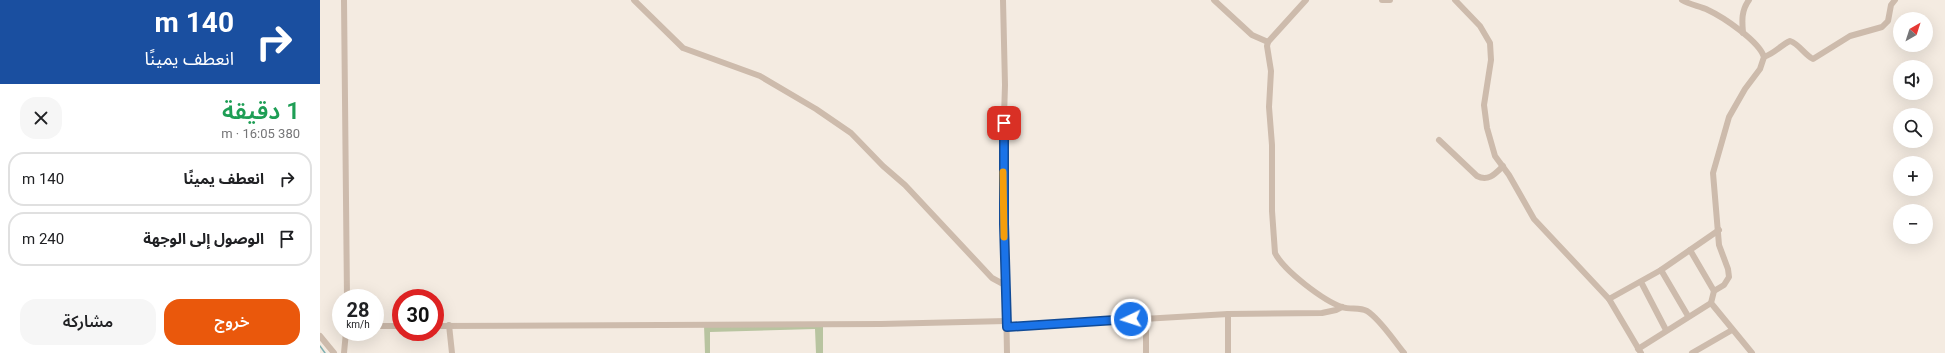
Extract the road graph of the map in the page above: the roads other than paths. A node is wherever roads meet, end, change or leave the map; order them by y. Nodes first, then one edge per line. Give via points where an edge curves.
1 (344, 0) edge
2 (634, 0) edge
3 (1003, 0) edge
4 (1214, 0) edge
5 (1306, 0) edge
6 (1382, 0) edge
7 (1390, 0) edge
8 (1455, 0) edge
9 (1682, 0) edge
10 (1749, 0) edge
11 (1895, 0) edge
12 (1743, 33) junction
13 (1268, 42) junction
14 (1764, 57) junction
15 (1439, 140) dead end
16 (1503, 166) junction
17 (1719, 230) junction
18 (1690, 250) junction
19 (1661, 270) junction
20 (1641, 282) junction
21 (1006, 286) junction
22 (346, 289) edge
23 (1714, 291) junction
24 (1609, 299) junction
25 (1711, 303) junction
26 (1342, 307) junction
27 (1228, 314) junction
28 (1688, 316) junction
29 (1146, 318) junction
30 (1007, 324) junction
31 (444, 325) edge
32 (449, 325) junction
33 (1666, 330) junction
34 (1732, 330) junction
35 (320, 336) edge
36 (345, 341) edge
37 (1640, 351) edge
38 (334, 353) edge
39 (344, 353) edge
40 (452, 353) edge
41 (1007, 353) edge
42 (1146, 353) edge
43 (1228, 353) edge
44 (1404, 353) edge
45 (1692, 353) edge
46 (1752, 353) edge

1 - 22 street
2 - 21 street via 683,48 760,76 851,133 905,185 992,278
3 - 21 street
4 - 13 street via 1252,35
5 - 13 street
6 - 7 street
8 - 16 street via 1480,26 1490,43 1491,60 1484,110 1493,151
9 - 12 street via 1716,14
10 - 12 street via 1742,19
11 - 14 street via 1891,5 1888,21 1882,27 1850,36 1813,59 1790,41 1783,44 1775,53
12 - 14 street
13 - 26 street via 1271,71 1269,107 1272,211 1276,254 1303,284
14 - 17 street via 1760,69 1729,117 1714,166 1712,186
15 - 16 street via 1483,179 1489,178
16 - 24 street via 1534,219
17 - 18 street
17 - 23 street via 1719,245 1729,277 1724,285
18 - 19 street
18 - 23 street
19 - 20 street
19 - 28 street
20 - 24 street
20 - 33 street
21 - 30 street
23 - 25 street
24 - 37 street
25 - 28 street
25 - 34 street
26 - 27 street via 1322,312
26 - 44 street via 1364,310 1371,314
27 - 29 street
27 - 43 street
28 - 33 street
29 - 30 street
29 - 42 street
30 - 32 street
30 - 41 street
31 - 32 street
32 - 40 street
33 - 37 street
34 - 45 street
34 - 46 street
35 - 38 street
36 - 39 street

